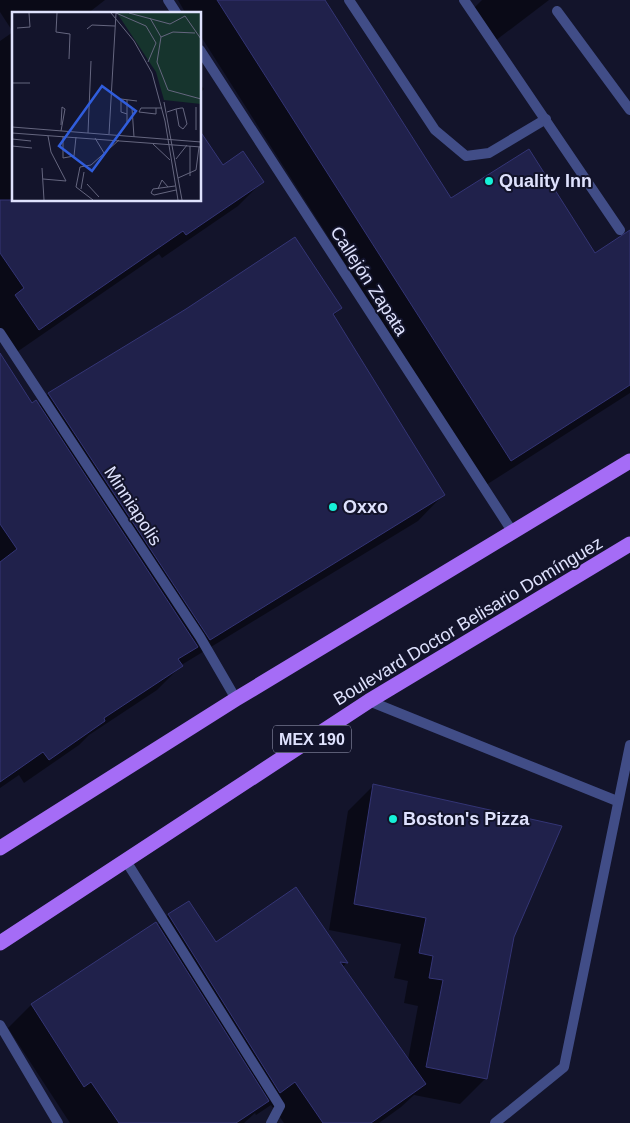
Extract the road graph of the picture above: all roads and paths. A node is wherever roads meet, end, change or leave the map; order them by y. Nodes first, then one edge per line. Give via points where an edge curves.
1 (168, 0) edge
2 (349, 0) edge
3 (464, 0) edge
4 (557, 11) dead end
5 (176, 12) edge
6 (201, 52) edge
7 (630, 110) edge
8 (546, 119) junction
9 (620, 230) dead end
10 (0, 334) edge
11 (630, 461) edge
12 (512, 531) junction
13 (630, 544) edge
14 (236, 699) junction
15 (369, 701) junction
16 (630, 745) edge
17 (617, 801) junction
18 (0, 848) edge
19 (126, 861) junction
20 (0, 943) edge
21 (0, 1024) edge
22 (58, 1123) edge
23 (272, 1123) edge
24 (495, 1123) edge

1 - 5 street
2 - 8 street via 435,130 466,156 489,153
3 - 8 street
4 - 7 street
6 - 12 street, Callejón Zapata
8 - 9 street
10 - 14 street, Minniapolis via 200,637
11 - 12 main road
12 - 14 main road
13 - 15 main road, Boulevard Doctor Belisario Domínguez / MEX 190
14 - 18 main road
15 - 17 street
15 - 19 main road, Boulevard Doctor Belisario Domínguez / MEX 190
16 - 17 street
17 - 24 street via 564,1067
19 - 20 main road, Boulevard Doctor Belisario Domínguez / MEX 190
19 - 23 street via 280,1106
21 - 22 street

